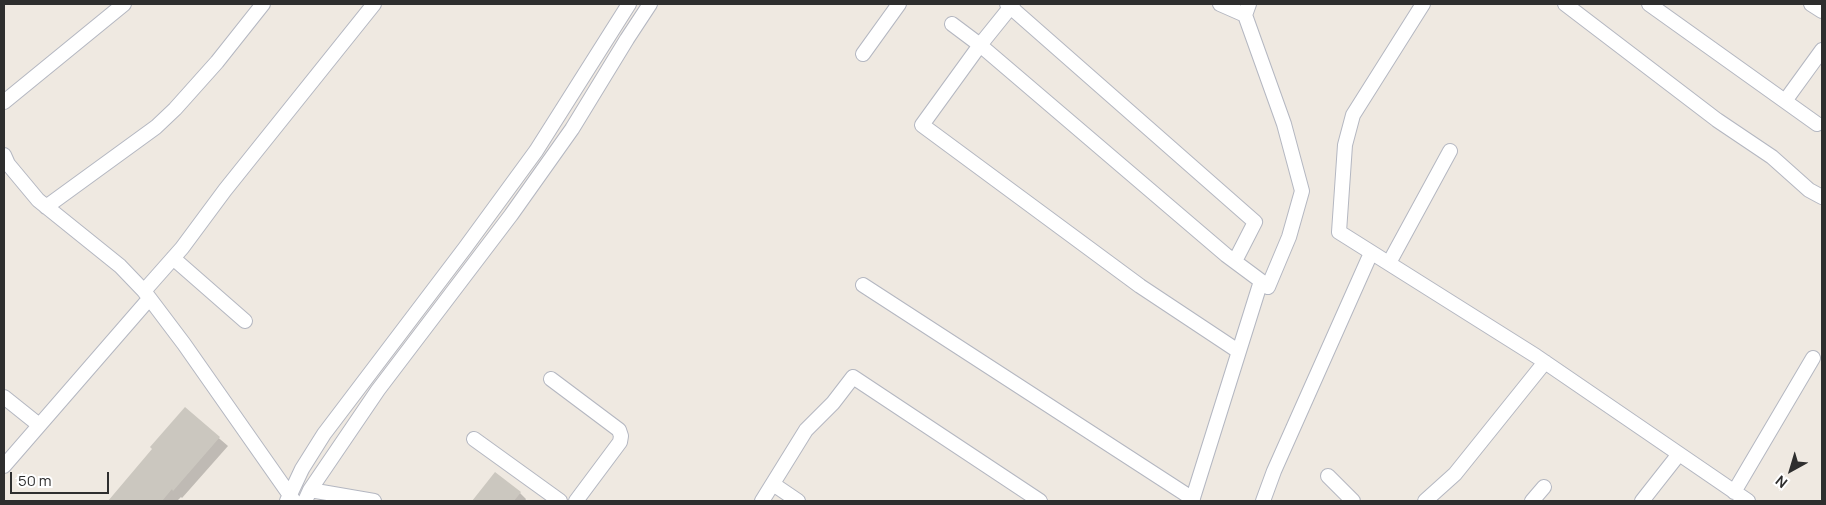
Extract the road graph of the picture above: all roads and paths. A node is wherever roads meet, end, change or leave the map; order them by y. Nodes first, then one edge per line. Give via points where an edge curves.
1 (124, 4) edge
2 (263, 4) edge
3 (374, 4) edge
4 (629, 4) edge
5 (650, 4) edge
6 (899, 4) edge
7 (1220, 4) edge
8 (1422, 4) edge
9 (1565, 4) edge
10 (1649, 4) edge
11 (1811, 4) edge
12 (1010, 5) edge
13 (1247, 9) edge
14 (1822, 12) edge
15 (952, 24) dead end
16 (980, 45) junction
17 (1822, 50) edge
18 (863, 54) dead end
19 (1785, 101) junction
20 (4, 102) edge
21 (1816, 124) dead end
22 (1450, 151) dead end
23 (4, 155) edge
24 (510, 187) junction
25 (524, 197) junction
26 (1822, 197) edge
27 (46, 207) junction
28 (1371, 252) junction
29 (173, 258) junction
30 (1235, 261) junction
31 (1388, 263) junction
32 (1261, 281) junction
33 (863, 285) dead end
34 (146, 295) junction
35 (245, 321) dead end
36 (1238, 351) junction
37 (1814, 358) dead end
38 (1545, 362) junction
39 (550, 379) dead end
40 (4, 397) edge
41 (39, 425) junction
42 (474, 439) dead end
43 (1679, 454) junction
44 (4, 466) edge
45 (1328, 476) dead end
46 (773, 484) junction
47 (1544, 487) dead end
48 (308, 496) edge
49 (1741, 498) edge
50 (290, 499) edge
51 (1193, 500) edge
52 (374, 501) edge
53 (560, 501) edge
54 (576, 501) edge
55 (762, 501) edge
56 (798, 501) edge
57 (1040, 501) edge
58 (1263, 501) edge
59 (1353, 501) edge
60 (1425, 501) edge
61 (1532, 501) edge
62 (1642, 501) edge

1 - 20 street
2 - 27 street via 169,115
3 - 29 street
4 - 24 street
5 - 25 street via 572,129
6 - 18 street
7 - 13 street
8 - 28 street via 1354,115 1345,145 1339,232
9 - 26 street
10 - 19 street
11 - 14 street
12 - 16 street
12 - 30 street via 1255,222
13 - 32 street via 1302,191 1289,237 1268,287
15 - 16 street
16 - 30 street
16 - 36 street via 922,125 1140,286
17 - 19 street
19 - 21 street
22 - 31 street
23 - 27 street
24 - 25 street
24 - 50 street via 324,434 302,469
25 - 48 street via 378,390
27 - 34 street via 120,266
28 - 31 street
28 - 58 street
29 - 34 street
29 - 35 street
30 - 32 street
31 - 38 street
32 - 36 street
33 - 51 street
34 - 41 street
34 - 50 street via 184,344
36 - 51 street
37 - 49 street
38 - 43 street
38 - 60 street via 1455,474
39 - 54 street via 619,430 621,436 620,442
40 - 41 street
41 - 44 street
42 - 53 street
43 - 49 street
43 - 62 street
45 - 59 street
46 - 55 street
46 - 56 street
46 - 57 street via 806,430 853,377
47 - 61 street
48 - 52 street

